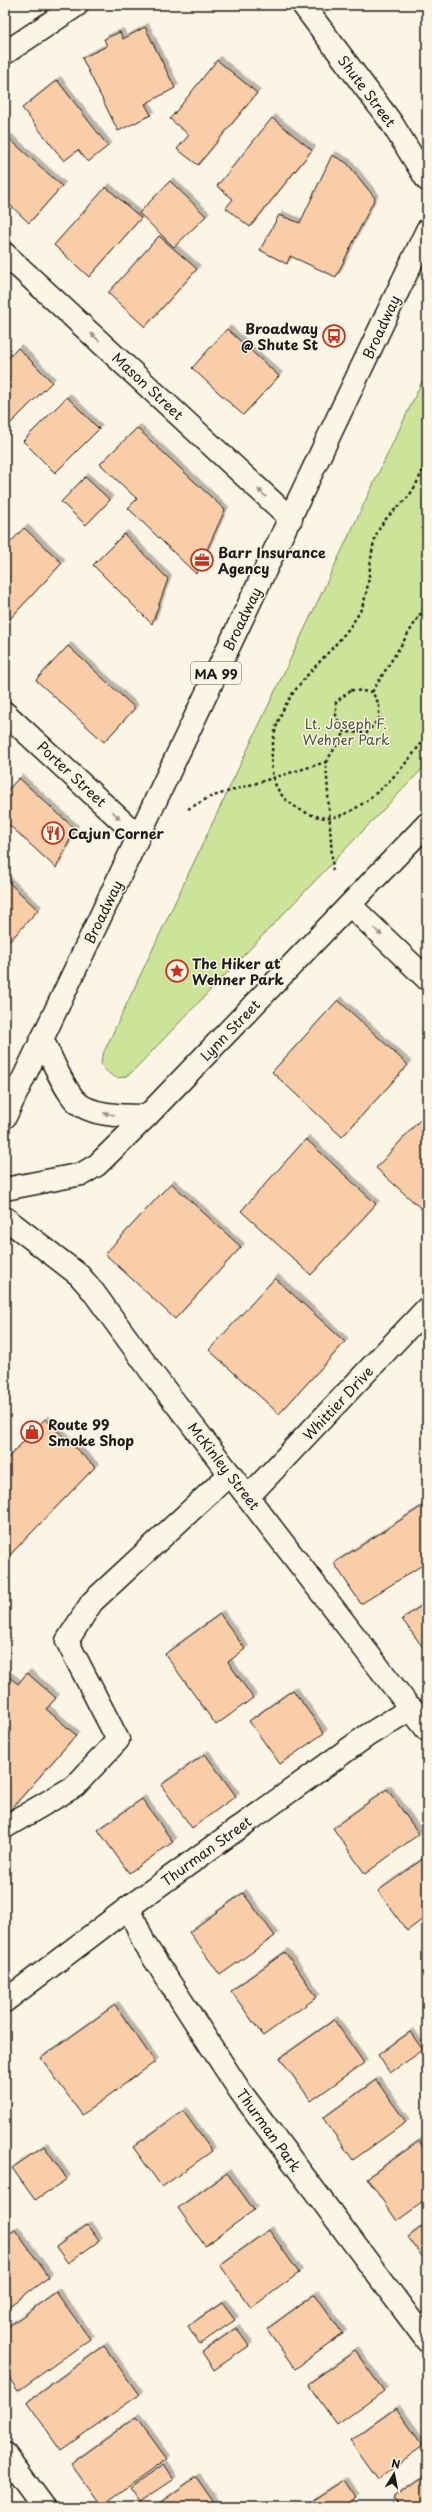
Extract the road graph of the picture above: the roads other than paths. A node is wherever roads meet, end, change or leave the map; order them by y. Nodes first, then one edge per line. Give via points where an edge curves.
1 (77, 5) edge
2 (303, 5) edge
3 (5, 53) edge
4 (427, 180) edge
5 (427, 230) edge
6 (5, 254) edge
7 (291, 519) junction
8 (5, 713) edge
9 (427, 824) edge
10 (138, 836) junction
11 (350, 905) junction
12 (427, 979) edge
13 (42, 1039) junction
14 (148, 1116) junction
15 (5, 1117) edge
16 (5, 1189) edge
17 (5, 1218) edge
18 (427, 1308) edge
19 (230, 1474) junction
20 (248, 1497) junction
21 (412, 1708) junction
22 (427, 1730) edge
23 (5, 1827) edge
24 (129, 1907) junction
25 (5, 2001) edge
26 (427, 2341) edge
27 (5, 2454) edge
28 (44, 2507) edge

1 - 3 street
2 - 4 street, Shute Street via 387,116
5 - 7 street, Broadway / MA 99
7 -> 6 street, Mason Street
7 - 10 street, Broadway / MA 99
8 -> 10 street, Porter Street
9 - 11 street, Lynn Street
10 - 13 street, Broadway / MA 99
11 -> 12 street
11 - 14 street, Lynn Street
14 -> 13 street via 108,1115 89,1109 74,1100
13 - 15 street, Broadway / MA 99
14 - 16 street, Lynn Street via 96,1165 82,1174
17 - 19 street, McKinley Street via 79,1275
18 - 20 street, Whittier Drive
19 - 20 street, McKinley Street
19 - 23 street via 92,1602 67,1642 118,1740 75,1786
20 - 21 street, McKinley Street
21 - 22 street, McKinley Street
21 - 24 street, Thurman Street via 368,1735
24 - 25 street, Thurman Street
24 - 26 street, Thurman Park via 144,1943 240,2091
27 - 28 street

